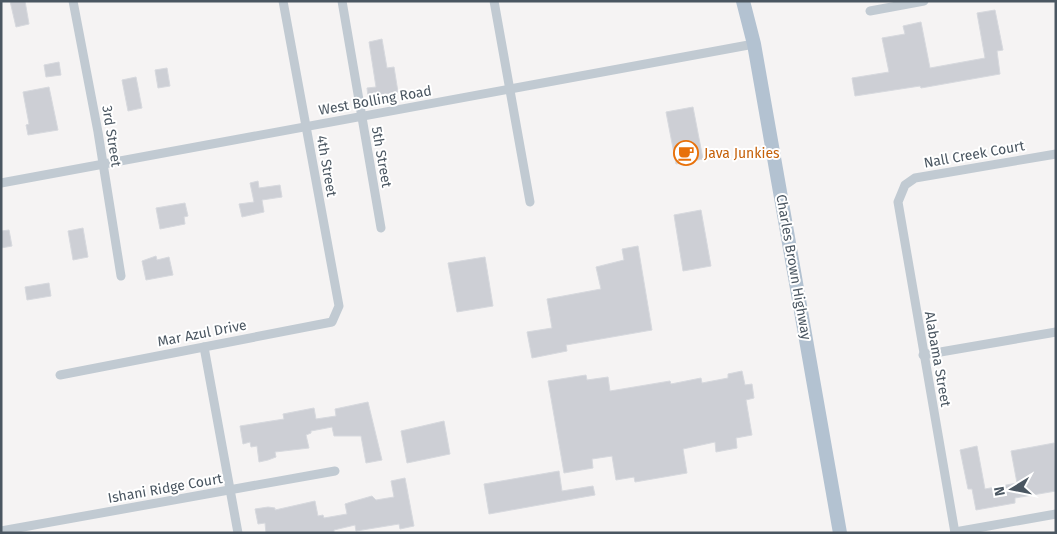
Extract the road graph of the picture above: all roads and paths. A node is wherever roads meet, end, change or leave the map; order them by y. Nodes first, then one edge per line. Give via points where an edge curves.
1 (74, 1) edge
2 (283, 1) edge
3 (342, 1) edge
4 (494, 1) edge
5 (743, 1) edge
6 (924, 1) edge
7 (870, 12) dead end
8 (754, 44) junction
9 (510, 89) junction
10 (361, 116) junction
11 (306, 126) junction
12 (1056, 154) edge
13 (102, 163) junction
14 (1, 183) edge
15 (902, 190) joint
16 (530, 202) dead end
17 (380, 228) dead end
18 (121, 276) dead end
19 (339, 306) joint
20 (1056, 332) edge
21 (204, 347) junction
22 (924, 355) junction
23 (60, 375) dead end
24 (334, 472) dead end
25 (230, 490) junction
26 (1056, 514) edge
27 (1, 531) edge
28 (955, 532) edge
29 (238, 533) edge
30 (840, 533) edge

1 - 13 street, 3rd Street
2 - 11 street, 4th Street
3 - 10 street, 5th Street
4 - 9 street
5 - 8 main road, Charles Brown Highway
6 - 7 street
8 - 9 street, West Bolling Road
8 - 30 main road, Charles Brown Highway
9 - 10 street, West Bolling Road
9 - 16 street
10 - 11 street, West Bolling Road
10 - 17 street, 5th Street
11 - 13 street, West Bolling Road
11 - 19 street, 4th Street
12 - 15 street, Nall Creek Court via 915,178
13 - 14 street, West Bolling Road
13 - 18 street, 3rd Street
15 - 22 street, Alabama Street via 898,202 900,220
19 - 21 street, Mar Azul Drive via 332,322
20 - 22 street
21 - 23 street, Mar Azul Drive
21 - 25 street
22 - 28 street, Alabama Street
24 - 25 street, Ishani Ridge Court
25 - 27 street, Ishani Ridge Court
25 - 29 street
26 - 28 street

